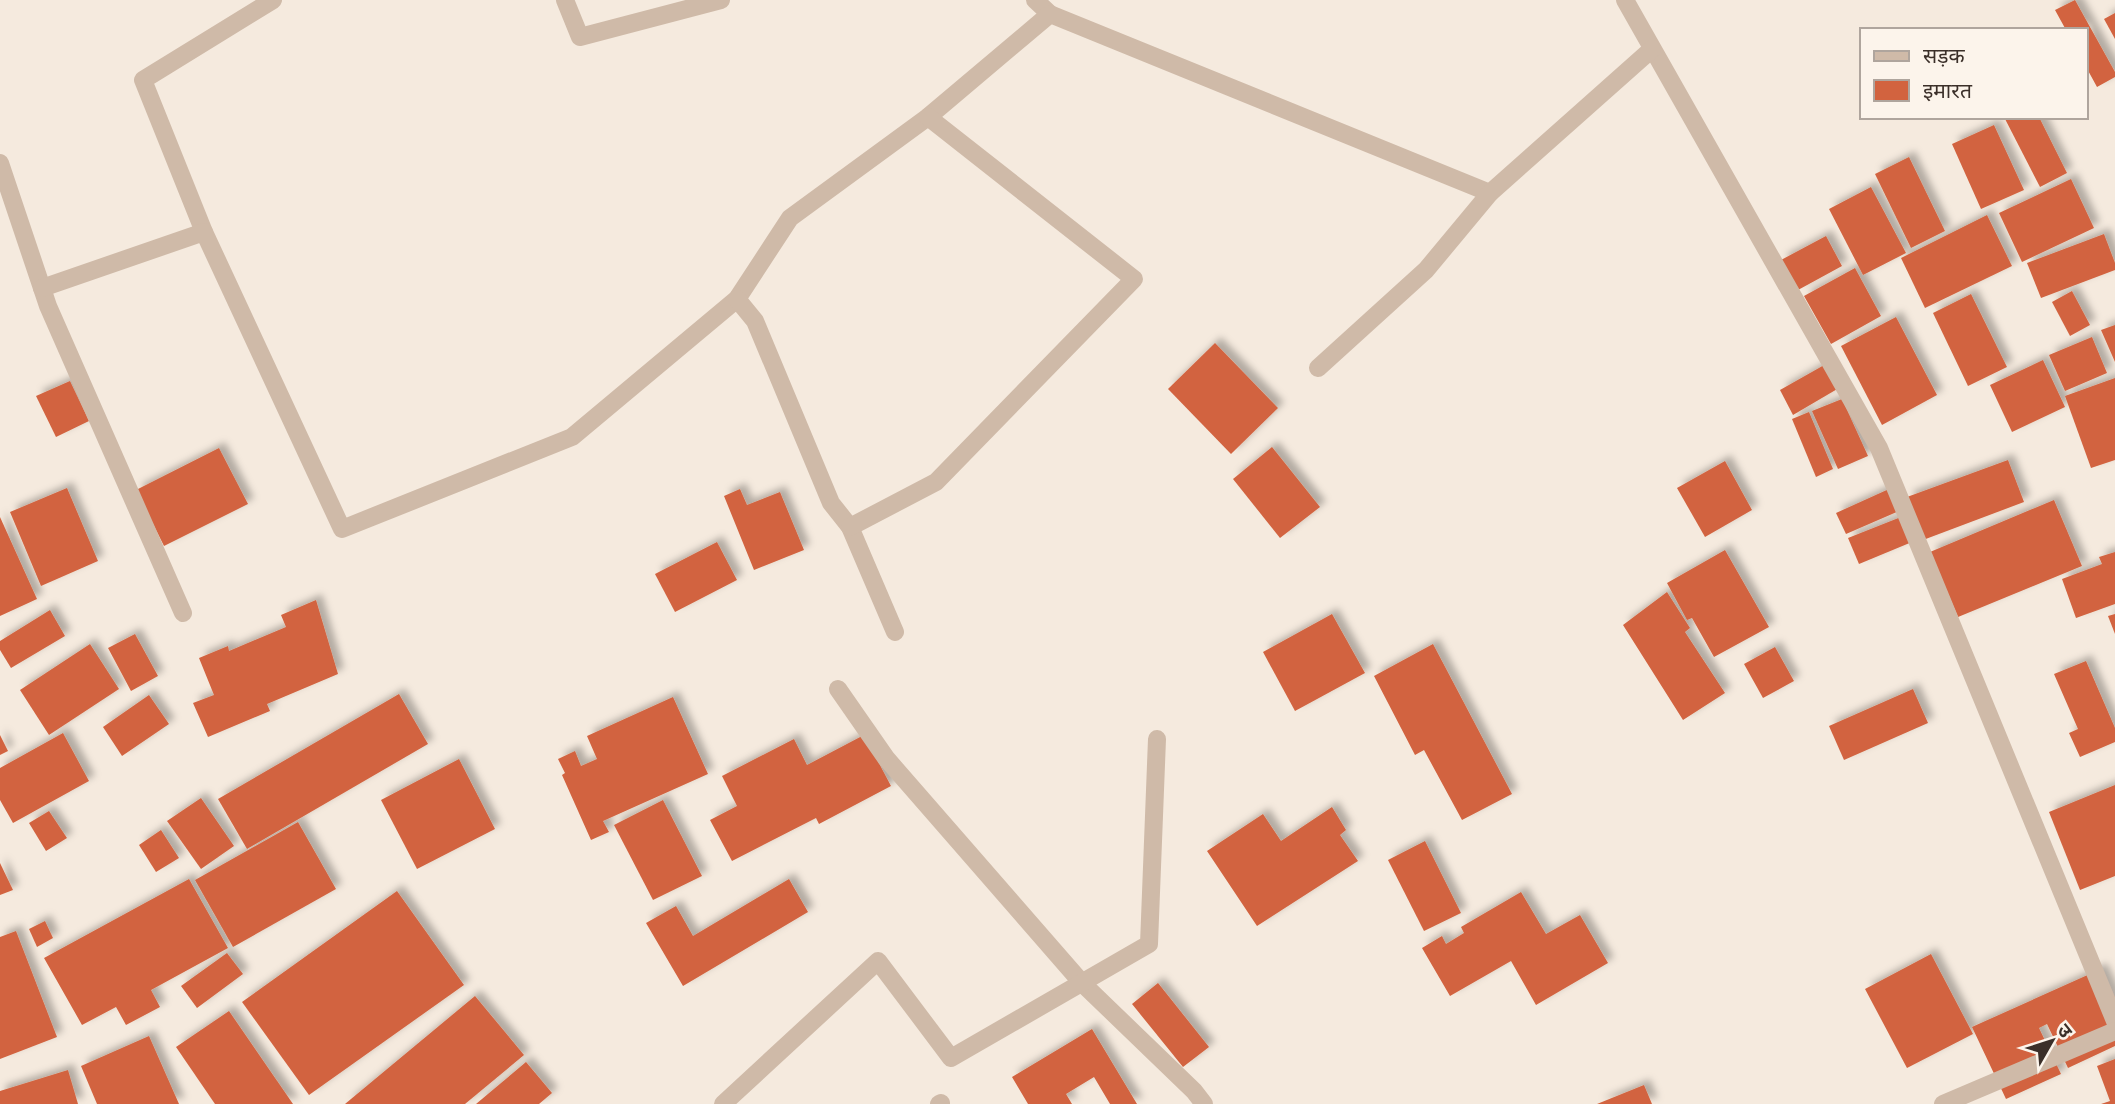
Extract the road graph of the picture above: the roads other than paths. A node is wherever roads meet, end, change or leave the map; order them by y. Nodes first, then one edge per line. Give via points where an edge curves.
1 (273, 0) edge
2 (565, 0) edge
3 (721, 0) edge
4 (1035, 0) edge
5 (1625, 0) edge
6 (1050, 14) junction
7 (1652, 49) junction
8 (928, 117) junction
9 (1, 171) edge
10 (1490, 193) junction
11 (204, 232) junction
12 (42, 288) junction
13 (737, 299) junction
14 (1318, 368) dead end
15 (850, 527) junction
16 (183, 613) dead end
17 (895, 632) dead end
18 (838, 689) dead end
19 (1157, 739) dead end
20 (1082, 983) junction
21 (2115, 1021) edge
22 (2115, 1031) edge
23 (723, 1104) edge
24 (1204, 1104) edge
25 (1943, 1104) edge

1 - 11 street via 143,79
2 - 3 street via 580,37
4 - 6 street
5 - 7 street
6 - 8 street
6 - 10 street
7 - 10 street
7 - 21 street via 1879,449
8 - 13 street via 790,218
8 - 15 street via 1134,279 936,482
9 - 12 street
10 - 14 street via 1426,270
11 - 12 street
11 - 13 street via 342,529 572,437
12 - 16 street
13 - 15 street via 755,321 831,503
15 - 17 street
18 - 20 street via 886,758
19 - 20 street via 1149,944
20 - 23 street via 951,1058 878,961
20 - 24 street
22 - 25 street

